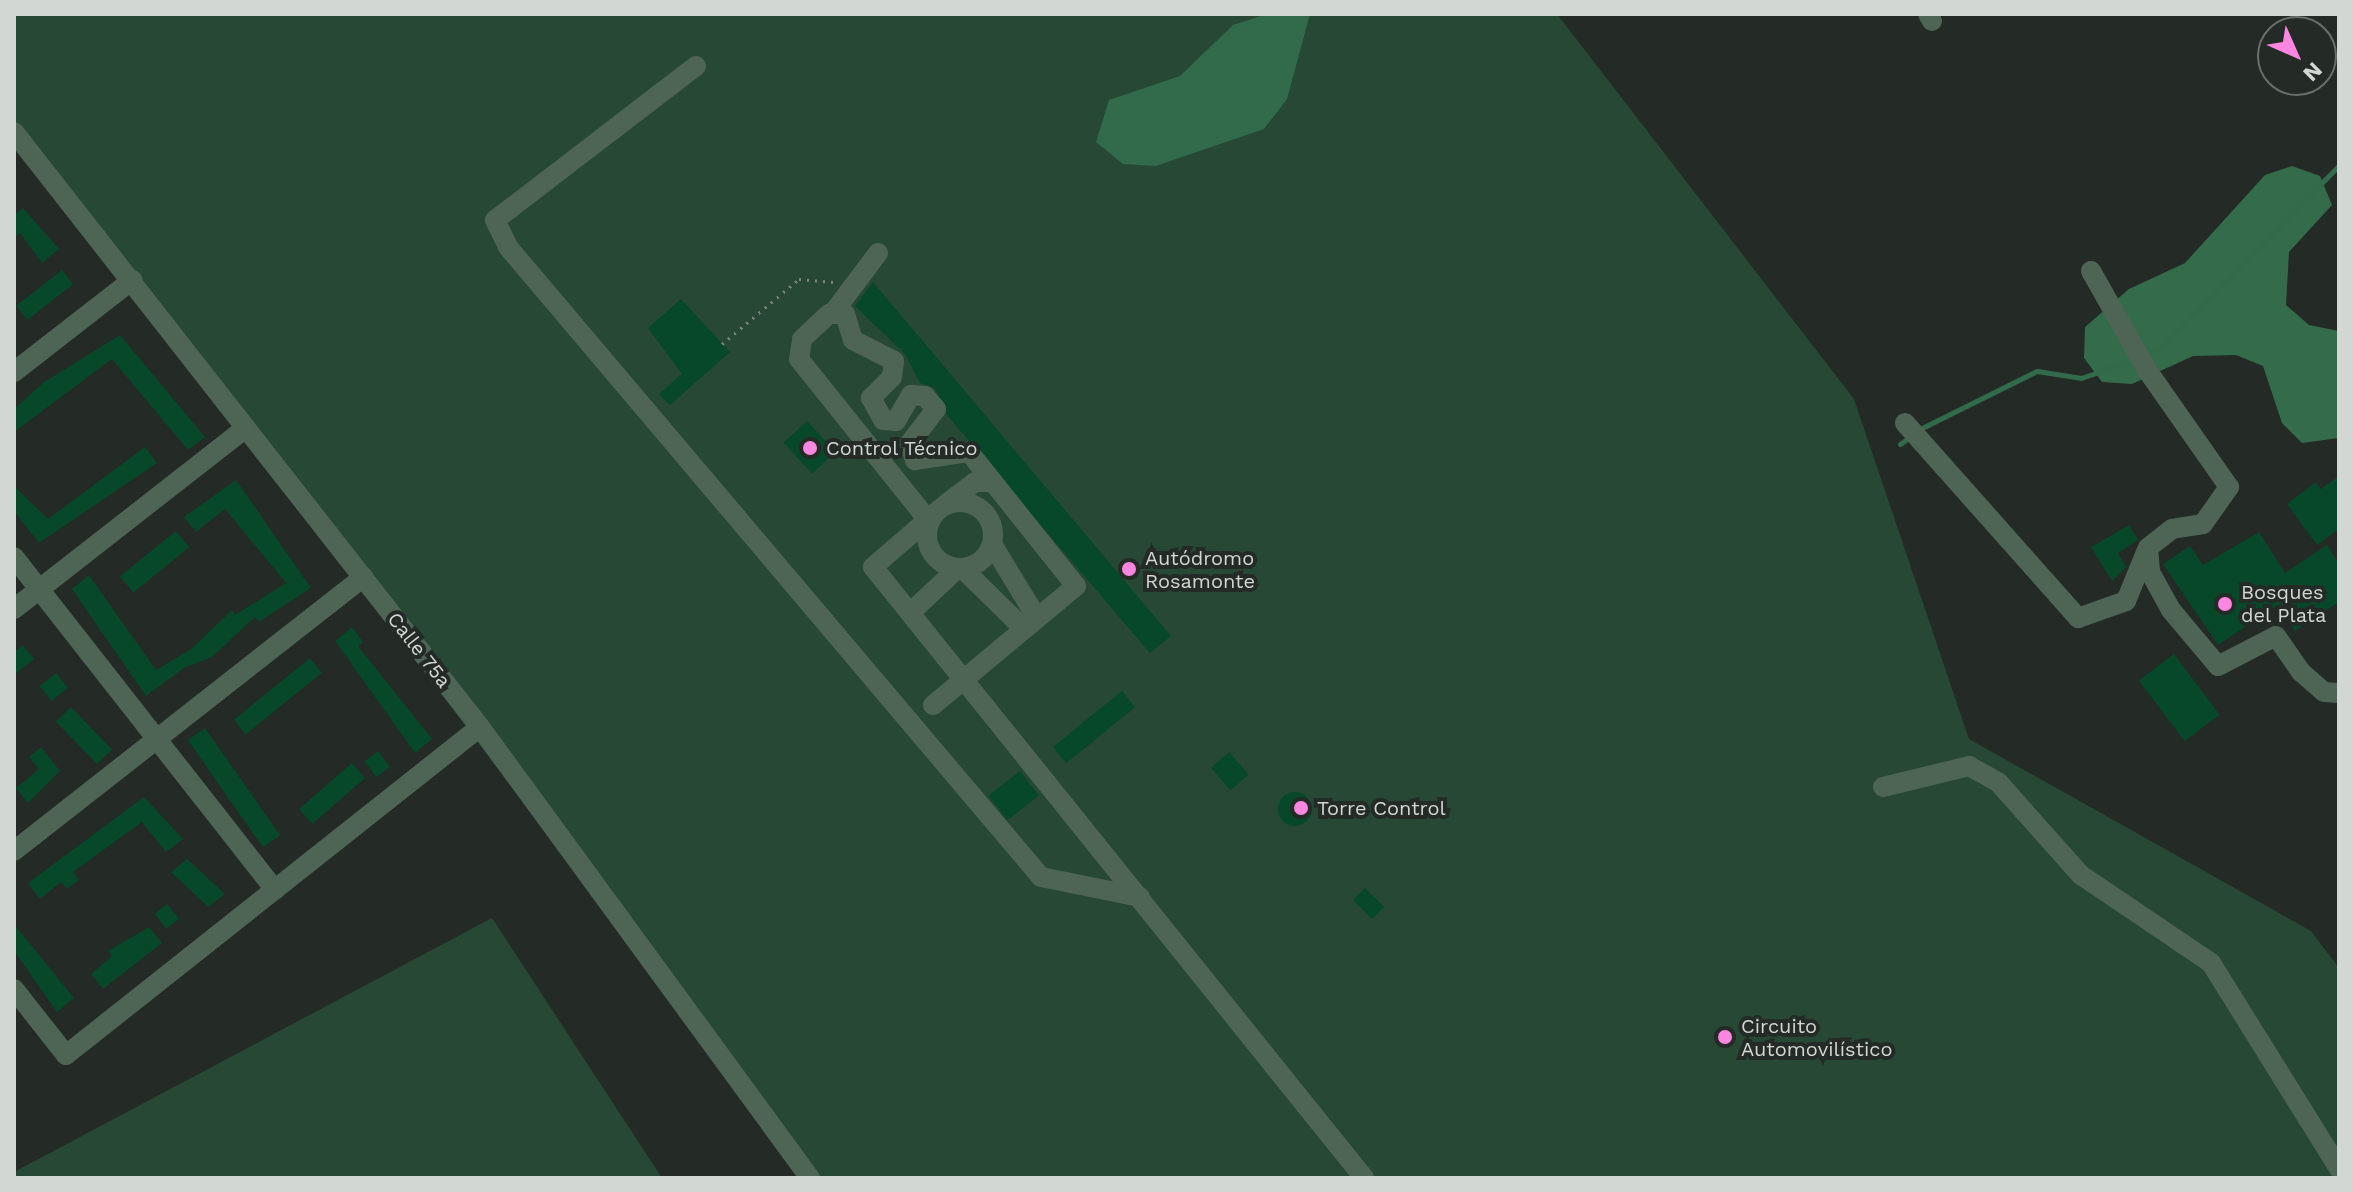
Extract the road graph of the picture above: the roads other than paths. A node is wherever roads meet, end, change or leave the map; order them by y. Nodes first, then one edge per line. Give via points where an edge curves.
1 (696, 66) dead end
2 (14, 133) edge
3 (878, 253) dead end
4 (2091, 271) dead end
5 (132, 280) junction
6 (833, 313) junction
7 (14, 372) edge
8 (1905, 423) dead end
9 (246, 428) junction
10 (993, 482) junction
11 (934, 514) junction
12 (1023, 520) junction
13 (992, 543) junction
14 (2148, 548) junction
15 (14, 557) edge
16 (960, 568) junction
17 (363, 577) junction
18 (39, 589) junction
19 (14, 609) edge
20 (911, 612) junction
21 (1031, 624) junction
22 (965, 679) junction
23 (2339, 693) edge
24 (933, 705) dead end
25 (480, 727) junction
26 (157, 739) junction
27 (1883, 787) dead end
28 (14, 851) edge
29 (275, 890) junction
30 (1140, 897) junction
31 (14, 989) edge
32 (2339, 1169) edge
33 (810, 1178) edge
34 (1364, 1178) edge

1 - 30 street via 495,220 508,247 1041,877
2 - 5 street, Calle 75a
3 - 6 street
4 - 14 street via 2229,487 2203,524 2172,529
5 - 7 street
5 - 9 street, Calle 75a
6 - 10 street via 849,319 858,344 886,351 894,361 892,377 871,398 883,420 896,421 911,395 925,396 936,409 910,443 915,460 962,449
6 - 11 street via 802,339 799,359
8 - 14 street via 2078,618 2126,601
9 - 17 street, Calle 75a
9 - 18 street
10 - 11 street via 975,482
10 - 12 street
11 - 13 street via 957,502 982,510
11 - 16 street via 926,535 935,557
11 - 20 street via 873,567
12 - 13 street
12 - 21 street via 1076,586
13 - 16 street via 982,559
13 - 21 street
14 - 23 street via 2150,572 2171,610 2218,666 2276,636 2301,672 2324,692
15 - 18 street
16 - 20 street
16 - 21 street
17 - 25 street, Calle 75a
17 - 26 street
18 - 19 street
18 - 26 street
20 - 22 street
21 - 22 street
22 - 24 street
22 - 30 street
25 - 29 street
25 - 33 street, Calle 75a
26 - 28 street
26 - 29 street
27 - 32 street via 1969,766 1998,782 2081,875 2211,963
29 - 31 street via 66,1055
30 - 34 street

